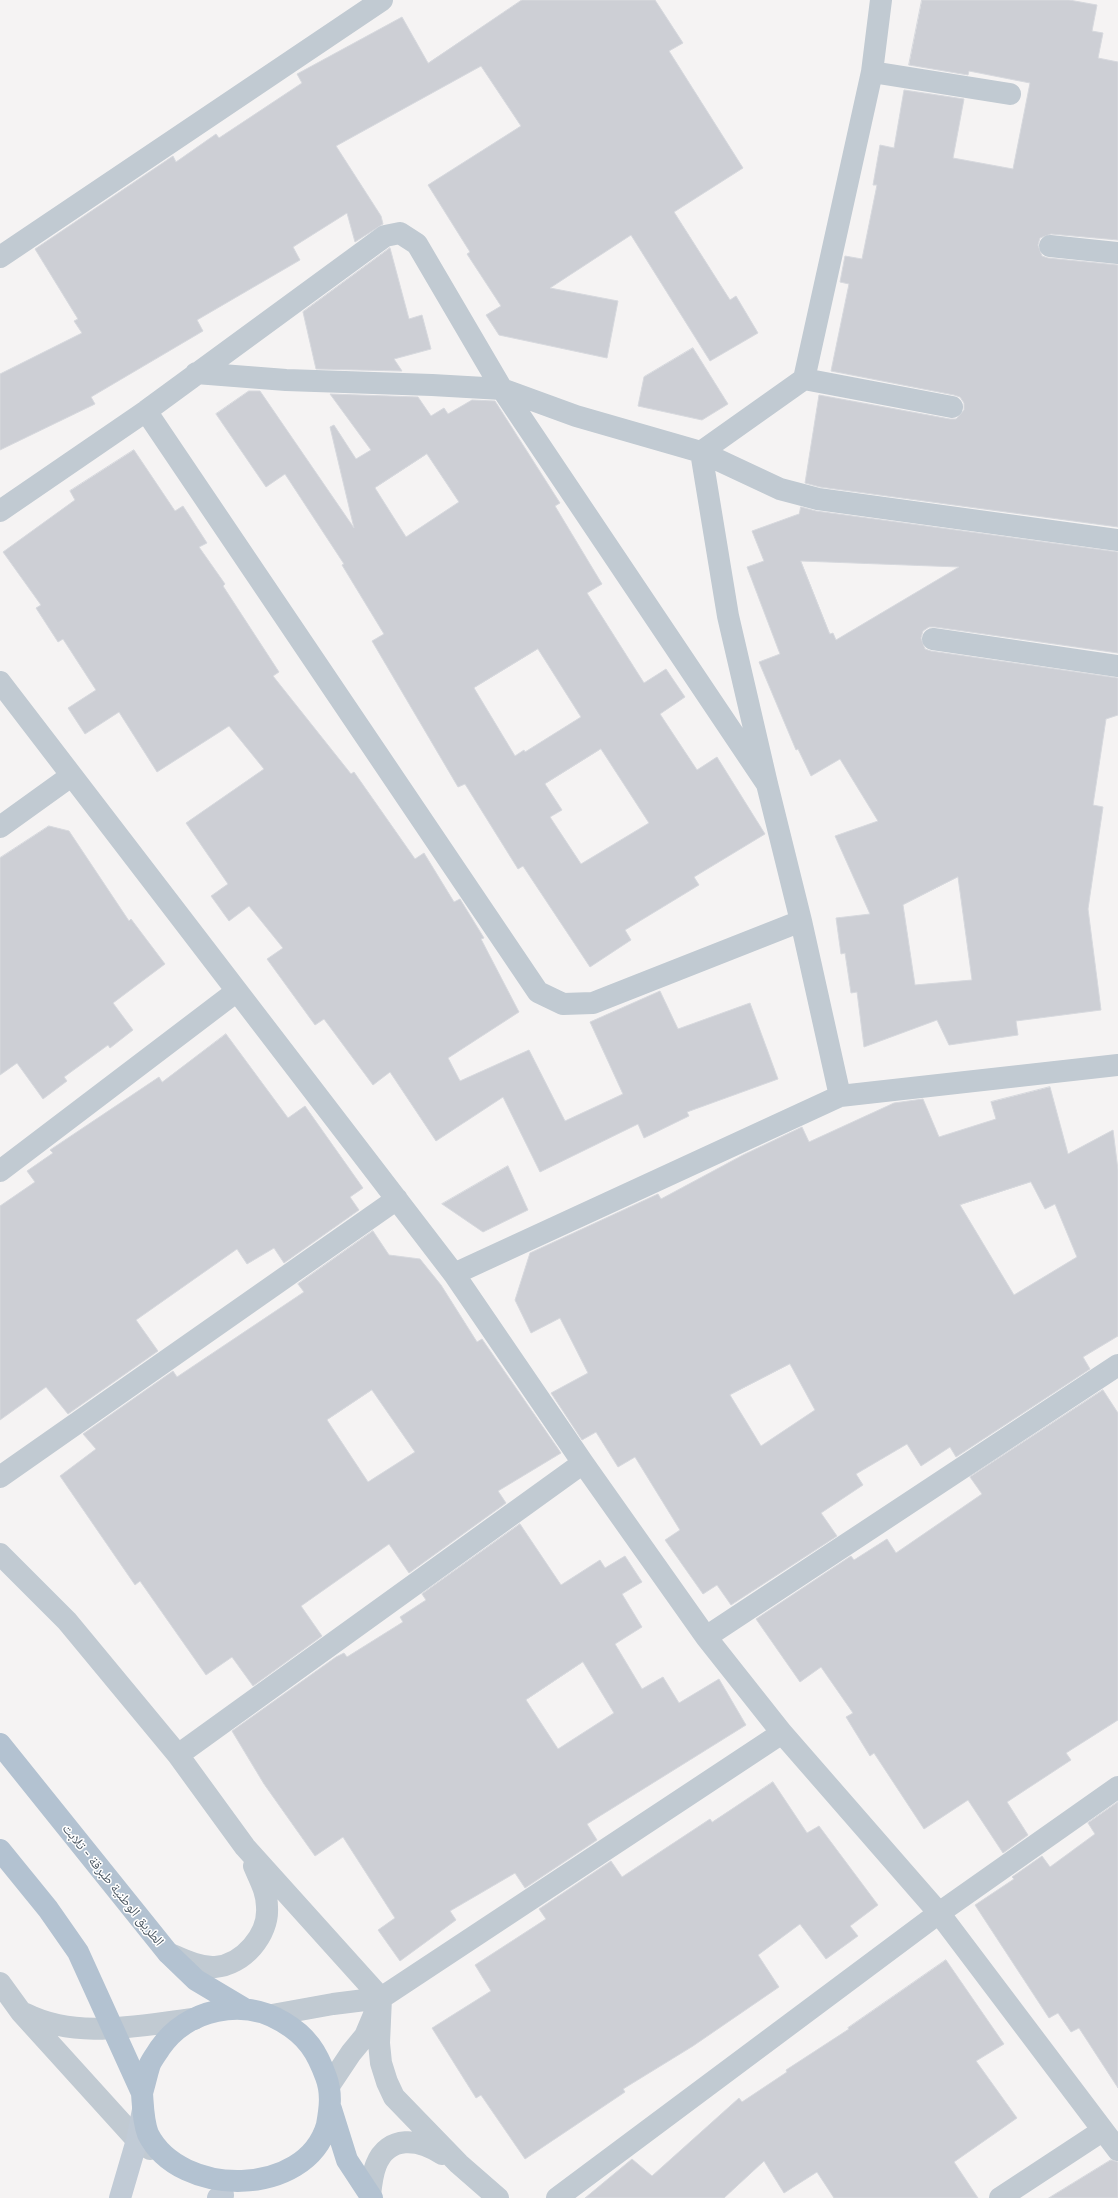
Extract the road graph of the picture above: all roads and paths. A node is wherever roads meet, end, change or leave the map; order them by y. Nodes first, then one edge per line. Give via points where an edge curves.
1 (382, 0) edge
2 (881, 0) edge
3 (872, 72) junction
4 (1010, 94) dead end
5 (1050, 246) dead end
6 (1118, 253) edge
7 (0, 257) edge
8 (196, 373) junction
9 (804, 379) junction
10 (502, 389) junction
11 (952, 407) dead end
12 (146, 411) junction
13 (701, 452) junction
14 (0, 511) edge
15 (1118, 540) edge
16 (933, 639) dead end
17 (1118, 666) edge
18 (0, 682) edge
19 (71, 776) junction
20 (766, 784) junction
21 (0, 827) edge
22 (802, 921) junction
23 (236, 991) junction
24 (1118, 1065) edge
25 (840, 1096) junction
26 (0, 1171) edge
27 (396, 1199) junction
28 (454, 1274) junction
29 (1118, 1365) edge
30 (583, 1463) junction
31 (0, 1476) edge
32 (0, 1554) edge
33 (706, 1636) junction
34 (782, 1733) junction
35 (0, 1744) edge
36 (178, 1755) junction
37 (1118, 1787) edge
38 (245, 1847) junction
39 (0, 1850) edge
40 (939, 1913) junction
41 (168, 1953) junction
42 (0, 1983) edge
43 (381, 1998) junction
44 (243, 2008) junction
45 (21, 2012) junction
46 (272, 2015) junction
47 (194, 2019) junction
48 (113, 2028) junction
49 (329, 2086) junction
50 (143, 2101) junction
51 (330, 2108) junction
52 (1102, 2130) junction
53 (137, 2140) junction
54 (1118, 2150) edge
55 (160, 2156) junction
56 (459, 2164) junction
57 (228, 2197) edge
58 (371, 2197) edge
59 (120, 2198) edge
60 (498, 2198) edge
61 (557, 2198) edge
62 (1000, 2198) edge

1 - 7 street
2 - 3 street
3 - 4 street
3 - 9 street
5 - 6 street
8 - 10 street via 286,380
8 - 10 street via 384,236 400,233 417,244
8 - 12 street
9 - 11 street
9 - 13 street
10 - 13 street via 576,416
10 - 20 street
12 - 14 street
12 - 22 street via 538,992 563,1004 593,1003
13 - 15 street via 780,489 818,499
13 - 20 street via 728,616
16 - 17 street
18 - 19 street
19 - 21 street
19 - 23 street
20 - 22 street
22 - 25 street
23 - 26 street
23 - 27 street
24 - 25 street
25 - 28 street
27 - 28 street
27 - 31 street
28 - 30 street
29 - 33 street
30 - 33 street
30 - 36 street
32 - 36 street via 67,1621
33 - 34 street
34 - 40 street
34 - 43 street
35 - 41 main road, الطريق الوطنية طبرقة - تلابت
36 - 38 street
37 - 40 street
38 - 41 street via 265,1889 268,1908 264,1926 255,1943 242,1957 214,1967
38 - 43 street
39 - 48 main road via 48,1909 78,1952
40 - 52 street
40 - 61 street
41 - 44 main road, الطريق الوطنية طبرقة - تلابت via 196,1980
42 - 45 street
43 - 46 street
43 - 49 street via 365,2036
43 - 56 street via 381,2063 394,2097
44 - 46 main road
44 - 47 main road via 218,2010
45 - 48 street via 43,2023 71,2028
45 - 53 street
46 - 49 main road via 299,2031 319,2056
47 - 48 street
47 - 50 main road via 168,2037 151,2062
48 - 50 main road
49 - 51 main road
50 - 53 street
50 - 55 main road via 148,2134
51 - 57 main road via 324,2137 310,2161 288,2181 262,2193
51 - 58 main road via 347,2160
52 - 54 street
52 - 62 street
53 - 55 street
53 - 59 street
55 - 57 main road via 177,2175 198,2188
56 - 58 street via 424,2144 412,2141 399,2143 388,2149 376,2164
56 - 60 street

